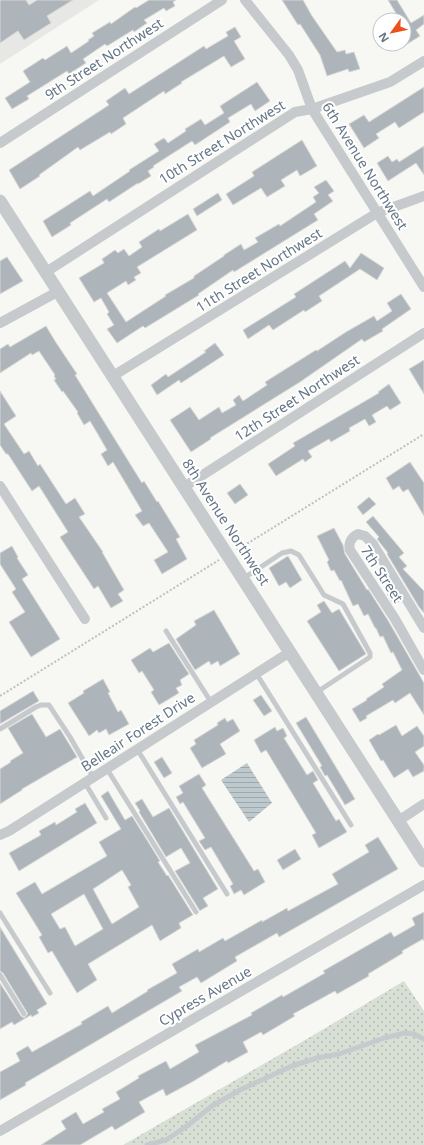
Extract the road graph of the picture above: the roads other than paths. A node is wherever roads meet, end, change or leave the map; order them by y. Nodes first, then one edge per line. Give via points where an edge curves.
1 (222, 0) edge
2 (245, 0) edge
3 (424, 61) edge
4 (312, 109) junction
5 (0, 143) edge
6 (424, 196) edge
7 (0, 201) edge
8 (377, 213) junction
9 (46, 272) junction
10 (424, 287) edge
11 (59, 291) junction
12 (0, 323) edge
13 (424, 333) edge
14 (113, 376) junction
15 (0, 486) edge
16 (184, 487) junction
17 (243, 578) junction
18 (85, 619) dead end
19 (424, 628) edge
20 (166, 631) dead end
21 (290, 652) junction
22 (424, 670) edge
23 (256, 673) junction
24 (316, 692) junction
25 (211, 702) junction
26 (0, 729) edge
27 (137, 749) junction
28 (107, 769) junction
29 (89, 780) junction
30 (424, 804) edge
31 (106, 818) dead end
32 (398, 821) junction
33 (351, 825) dead end
34 (0, 835) edge
35 (424, 861) edge
36 (424, 886) edge
37 (227, 894) dead end
38 (196, 912) dead end
39 (0, 913) edge
40 (0, 975) edge
41 (50, 993) dead end
42 (24, 1014) dead end
43 (424, 1039) edge
44 (0, 1131) edge
45 (147, 1145) edge

1 - 5 street, 9th Street Northwest
2 - 4 street, 6th Avenue Northwest via 289,55 298,70
3 - 4 street, 10th Street Northwest via 390,82
4 - 8 street, 6th Avenue Northwest
4 - 9 street, 10th Street Northwest via 295,112
6 - 8 street, 11th Street Northwest
7 - 9 street, 8th Avenue Northwest
8 - 10 street, 6th Avenue Northwest
8 - 14 street, 11th Street Northwest
9 - 11 street, 8th Avenue Northwest
11 - 12 street
11 - 14 street, 8th Avenue Northwest
13 - 16 street, 12th Street Northwest
14 - 16 street, 8th Avenue Northwest
15 - 18 street
16 - 17 street, 8th Avenue Northwest
17 - 21 street, 8th Avenue Northwest
17 - 24 lane via 282,553 291,551 299,555 324,595 343,604 370,657
19 - 22 street, 7th Street via 373,544 365,536 353,536 350,550 395,619
20 - 25 lane
21 - 23 street, Belleair Forest Drive
21 - 24 street, 8th Avenue Northwest
23 - 25 street, Belleair Forest Drive
23 - 33 lane
24 - 32 street, 8th Avenue Northwest
25 - 27 street, Belleair Forest Drive
26 - 29 lane via 36,707 49,705 70,737
27 - 28 street, Belleair Forest Drive
27 - 37 lane
28 - 29 street, Belleair Forest Drive
28 - 38 lane
29 - 31 lane
29 - 34 street, Belleair Forest Drive
30 - 32 street
32 - 35 street, 8th Avenue Northwest
36 - 44 street, Cypress Avenue
39 - 41 lane
40 - 42 lane
43 - 45 lane via 405,1033 292,1066 212,1106 166,1140

